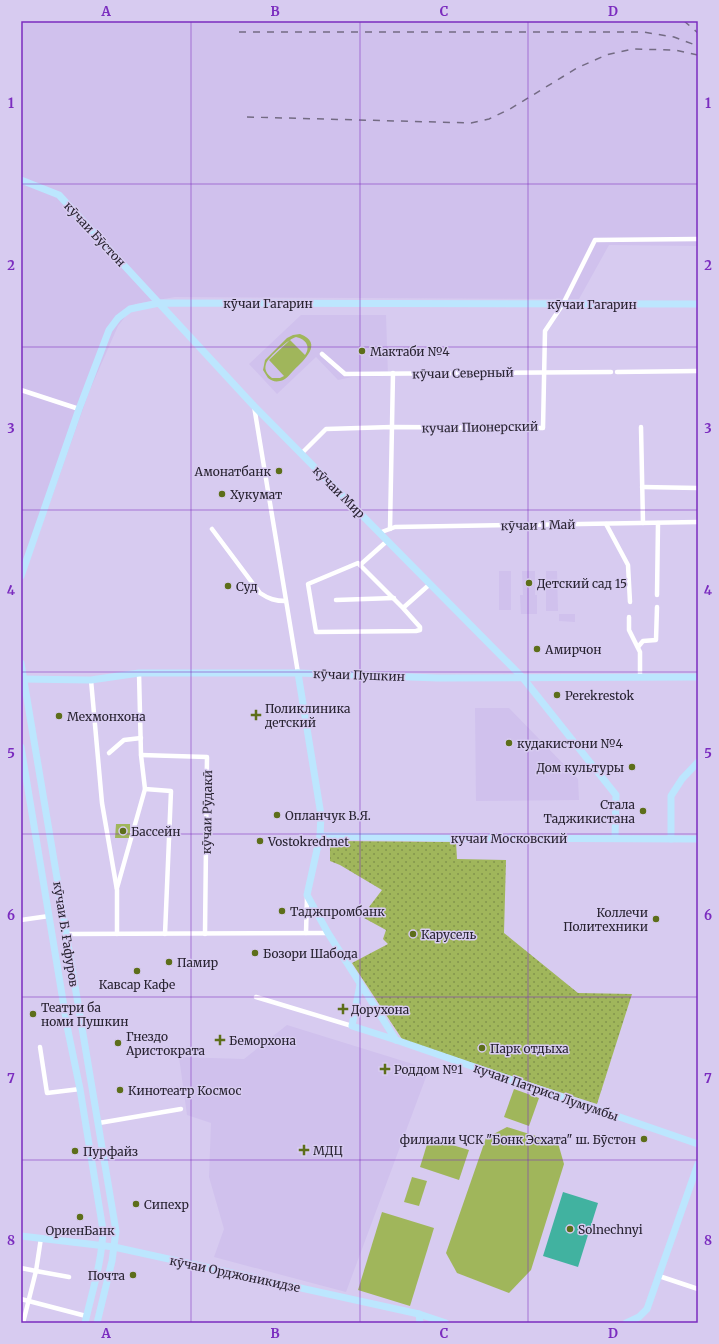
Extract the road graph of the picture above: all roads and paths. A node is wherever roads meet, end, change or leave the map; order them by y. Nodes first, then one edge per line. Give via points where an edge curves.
1 (21, 180) edge
2 (698, 239) edge
3 (159, 303) junction
4 (563, 304) junction
5 (698, 304) edge
6 (322, 354) dead end
7 (698, 371) edge
8 (545, 372) junction
9 (611, 372) dead end
10 (616, 372) dead end
11 (393, 373) junction
12 (21, 390) edge
13 (254, 406) junction
14 (79, 409) junction
15 (392, 427) junction
16 (641, 427) dead end
17 (302, 454) junction
18 (642, 487) junction
19 (698, 488) edge
20 (698, 522) edge
21 (643, 523) junction
22 (658, 523) junction
23 (606, 524) junction
24 (212, 529) dead end
25 (390, 529) junction
26 (379, 533) junction
27 (387, 541) junction
28 (360, 565) junction
29 (21, 576) edge
30 (430, 584) junction
31 (657, 594) dead end
32 (394, 598) junction
33 (336, 600) dead end
34 (286, 601) junction
35 (630, 602) dead end
36 (657, 606) dead end
37 (403, 608) junction
38 (629, 617) dead end
39 (638, 647) junction
40 (21, 663) edge
41 (298, 673) junction
42 (139, 674) junction
43 (640, 677) junction
44 (698, 677) edge
45 (523, 678) junction
46 (22, 679) edge
47 (91, 680) junction
48 (141, 738) junction
49 (21, 747) edge
50 (109, 753) dead end
51 (141, 755) junction
52 (698, 762) edge
53 (24, 783) edge
54 (145, 789) junction
55 (44, 802) junction
56 (30, 805) junction
57 (320, 836) junction
58 (615, 838) junction
59 (671, 839) junction
60 (698, 839) edge
61 (116, 890) junction
62 (307, 895) junction
63 (49, 916) junction
64 (21, 920) edge
65 (306, 933) junction
66 (328, 933) junction
67 (66, 934) junction
68 (117, 934) junction
69 (165, 934) junction
70 (205, 934) junction
71 (360, 985) junction
72 (256, 997) dead end
73 (352, 1026) junction
74 (396, 1040) junction
75 (40, 1047) dead end
76 (91, 1086) junction
77 (80, 1089) junction
78 (181, 1109) dead end
79 (99, 1123) junction
80 (698, 1144) edge
81 (698, 1164) edge
82 (21, 1236) edge
83 (41, 1238) junction
84 (103, 1245) junction
85 (114, 1247) junction
86 (21, 1268) edge
87 (36, 1271) junction
88 (659, 1276) junction
89 (69, 1277) dead end
90 (698, 1289) edge
91 (21, 1299) edge
92 (28, 1300) junction
93 (419, 1314) junction
94 (85, 1320) edge
95 (23, 1323) edge
96 (97, 1323) edge
97 (420, 1323) edge
98 (446, 1323) edge
99 (626, 1323) edge

1 - 3 street, кӯчаи Бӯстон via 58,195
2 - 4 street, кучаи Пионерский via 595,240
3 - 4 street, кӯчаи Гагарин
3 - 13 street, кӯчаи Мир
3 - 14 street, кӯчаи Гагарин via 130,309 118,318 109,330
4 - 5 street, кӯчаи Гагарин
4 - 8 street, кучаи Пионерский via 545,331
6 - 11 street, кӯчаи Северный via 345,374
7 - 10 street
8 - 9 street, кӯчаи Северный
8 - 11 street, кӯчаи Северный
8 - 15 street, кучаи Пионерский via 543,428
11 - 15 street
12 - 14 street
13 - 17 street, кӯчаи Мир
13 - 34 street
14 - 29 street, кӯчаи Гагарин
15 - 17 street, кучаи Пионерский via 326,429
15 - 25 street
16 - 18 street
17 - 26 street, кӯчаи Мир
18 - 19 street
18 - 21 street
20 - 22 street, кӯчаи 1 Май
21 - 22 street, кӯчаи 1 Май
21 - 23 street, кӯчаи 1 Май
22 - 31 street
23 - 25 street, кӯчаи 1 Май
23 - 35 street via 628,565
24 - 34 street via 260,593 276,601
25 - 26 street, кӯчаи 1 Май
26 - 27 street, кӯчаи Мир
27 - 28 street
27 - 30 street, кӯчаи Мир
28 - 32 street
28 - 37 street via 358,563 308,584 316,632 420,630
30 - 37 street
30 - 45 street, кӯчаи Мир
32 - 33 street
32 - 37 street
34 - 41 street
36 - 39 street via 656,640 643,641
38 - 39 street via 629,630
39 - 43 street
40 - 46 street, кӯчаи Б. Ғафуров
41 - 42 street, кӯчаи Пушкин
41 - 45 street, кӯчаи Пушкин
41 - 57 street via 321,815
42 - 47 street, кӯчаи Пушкин
42 - 48 street
43 - 44 street, кӯчаи Пушкин
43 - 45 street, кӯчаи Пушкин
45 - 58 street, кӯчаи Мир via 616,795
46 - 47 street, кӯчаи Пушкин
46 - 55 street, кӯчаи Б. Ғафуров
47 - 61 street via 102,803
48 - 50 street via 124,740
48 - 51 street
49 - 53 street, кӯчаи Б. Ғафуров
51 - 54 street
51 - 70 street, кӯчаи Рӯдакӣ via 207,757
52 - 59 street via 671,796
53 - 56 street, кӯчаи Б. Ғафуров
54 - 61 street
54 - 69 street via 171,791
55 - 56 street
55 - 67 street, кӯчаи Б. Ғафуров
56 - 63 street, кӯчаи Б. Ғафуров
57 - 58 street, кучаи Московский
57 - 62 street
58 - 59 street, кучаи Московский
59 - 60 street, кучаи Московский
61 - 68 street
62 - 65 street
62 - 66 street
63 - 64 street
63 - 77 street, кӯчаи Б. Ғафуров
65 - 66 street
65 - 70 street
66 - 71 street
67 - 68 street
67 - 76 street, кӯчаи Б. Ғафуров
68 - 69 street
69 - 70 street
71 - 73 street
71 - 74 street
72 - 73 street, кучаи Патриса Лумумбы
73 - 74 street, кучаи Патриса Лумумбы
74 - 80 street, кучаи Патриса Лумумбы
75 - 77 street via 47,1093
76 - 77 street
76 - 79 street, кӯчаи Б. Ғафуров
77 - 84 street, кӯчаи Б. Ғафуров via 104,1230
78 - 79 street
79 - 85 street, кӯчаи Б. Ғафуров via 116,1231
81 - 88 street
82 - 83 street, кӯчаи Орджоникидзе
83 - 84 street, кӯчаи Орджоникидзе
83 - 87 street
84 - 85 street, кӯчаи Орджоникидзе
84 - 94 street, кӯчаи Б. Ғафуров
85 - 93 street, кӯчаи Орджоникидзе
85 - 96 street, кӯчаи Б. Ғафуров
86 - 87 street
87 - 89 street
87 - 92 street
88 - 90 street
88 - 99 street via 647,1309 639,1317
91 - 92 street
92 - 94 street
92 - 95 street
93 - 97 street
93 - 98 street, кӯчаи Орджоникидзе

